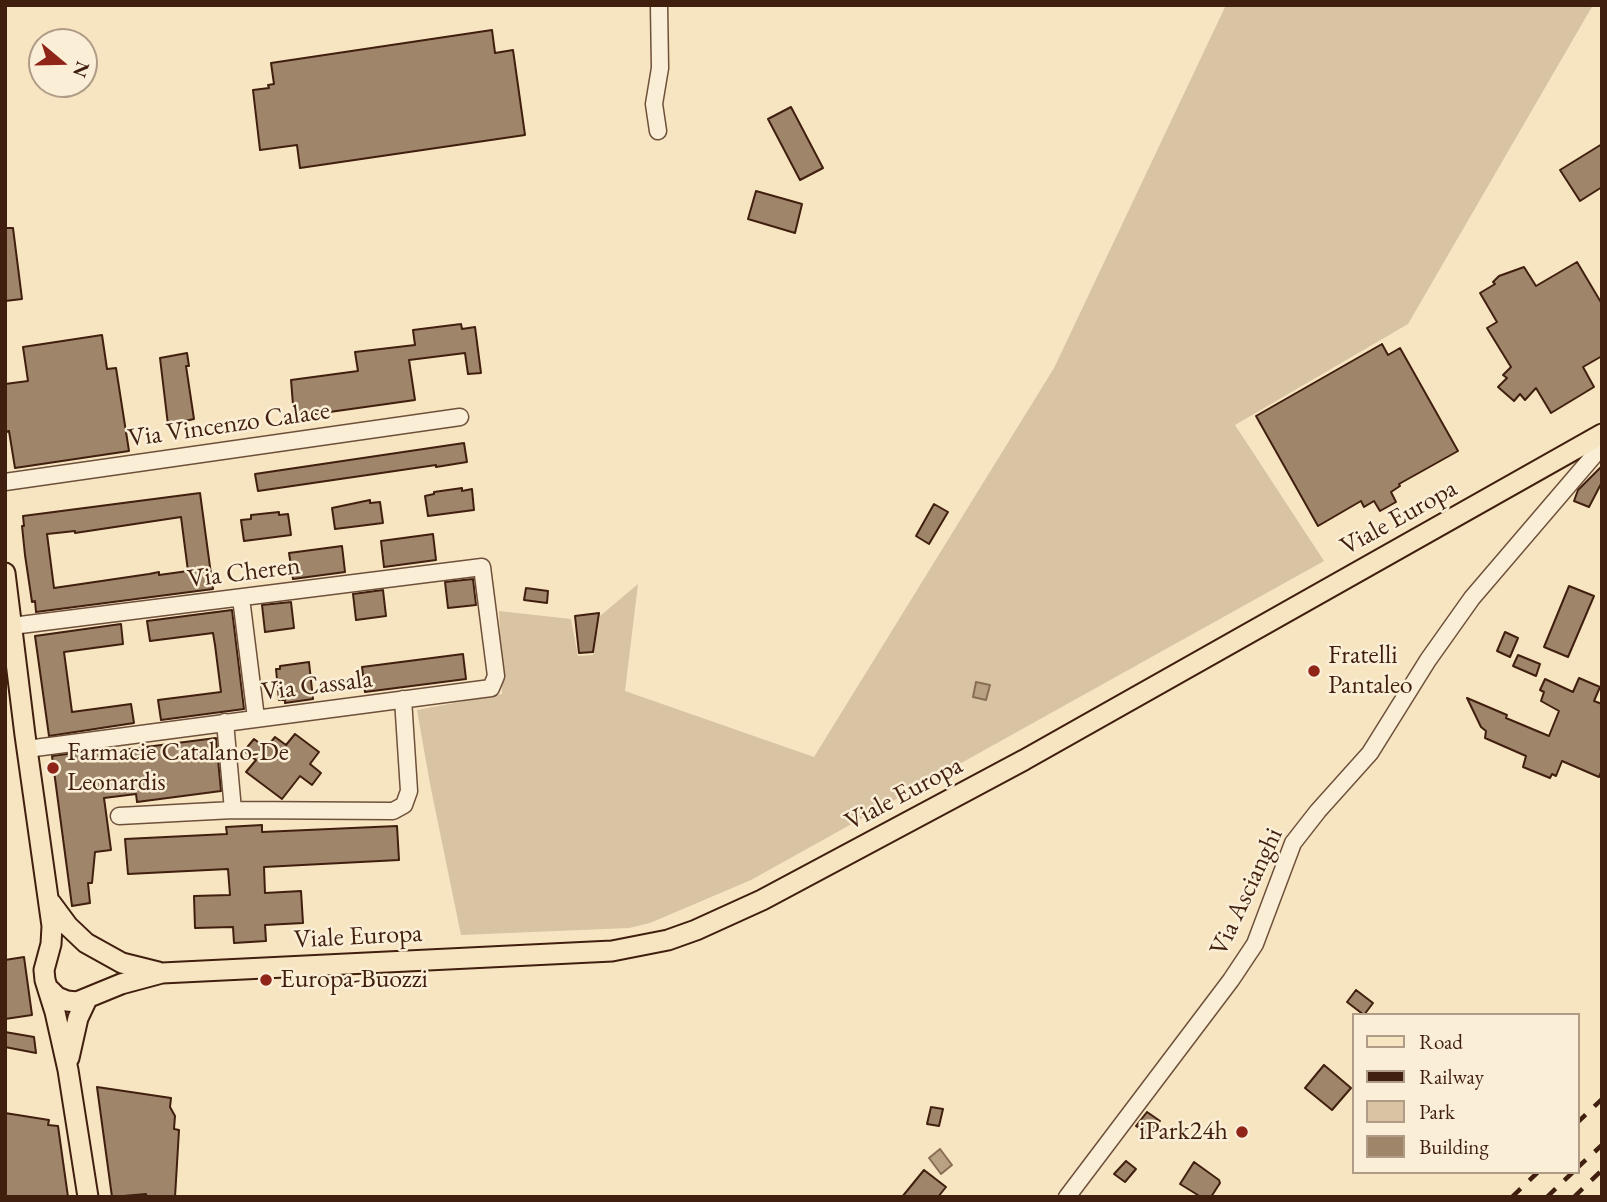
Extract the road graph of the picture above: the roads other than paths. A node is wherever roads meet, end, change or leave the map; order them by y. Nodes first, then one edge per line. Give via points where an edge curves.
1 (659, 5) edge
2 (658, 131) dead end
3 (460, 417) dead end
4 (1602, 434) edge
5 (1602, 446) edge
6 (5, 482) edge
7 (482, 567) joint
8 (5, 573) edge
9 (241, 598) junction
10 (12, 626) junction
11 (403, 699) junction
12 (256, 718) junction
13 (225, 722) junction
14 (27, 749) junction
15 (233, 810) junction
16 (119, 816) dead end
17 (46, 896) junction
18 (91, 946) junction
19 (46, 960) junction
20 (162, 973) junction
21 (50, 990) junction
22 (92, 996) junction
23 (68, 1070) junction
24 (88, 1197) edge
25 (1067, 1197) edge

1 - 2 street via 660,68 654,104
3 - 6 street, Via Vincenzo Calace
4 - 20 main road, Viale Europa via 1024,760 762,900 696,930 612,951
5 - 25 street, Via Ascianghi via 1472,598 1370,753 1293,844 1255,944
7 - 9 street, Via Cheren
7 - 11 street, Via Cassala via 496,676 491,688
8 - 10 main road
9 - 10 street, Via Cheren
9 - 12 street
10 - 14 main road
11 - 12 street, Via Cassala
11 - 15 street via 409,791 404,806 393,811
12 - 13 street, Via Cassala
13 - 14 street, Via Cassala
13 - 15 street
14 - 17 main road
15 - 16 street
17 - 18 main road via 68,926
17 - 19 main road via 52,926
18 - 19 main road via 77,941 58,945
18 - 20 main road via 122,963
18 - 22 main road via 101,956 105,975
19 - 21 main road via 45,980
20 - 22 main road
21 - 22 main road via 67,1001
21 - 23 main road
22 - 23 main road via 78,1018
23 - 24 main road

